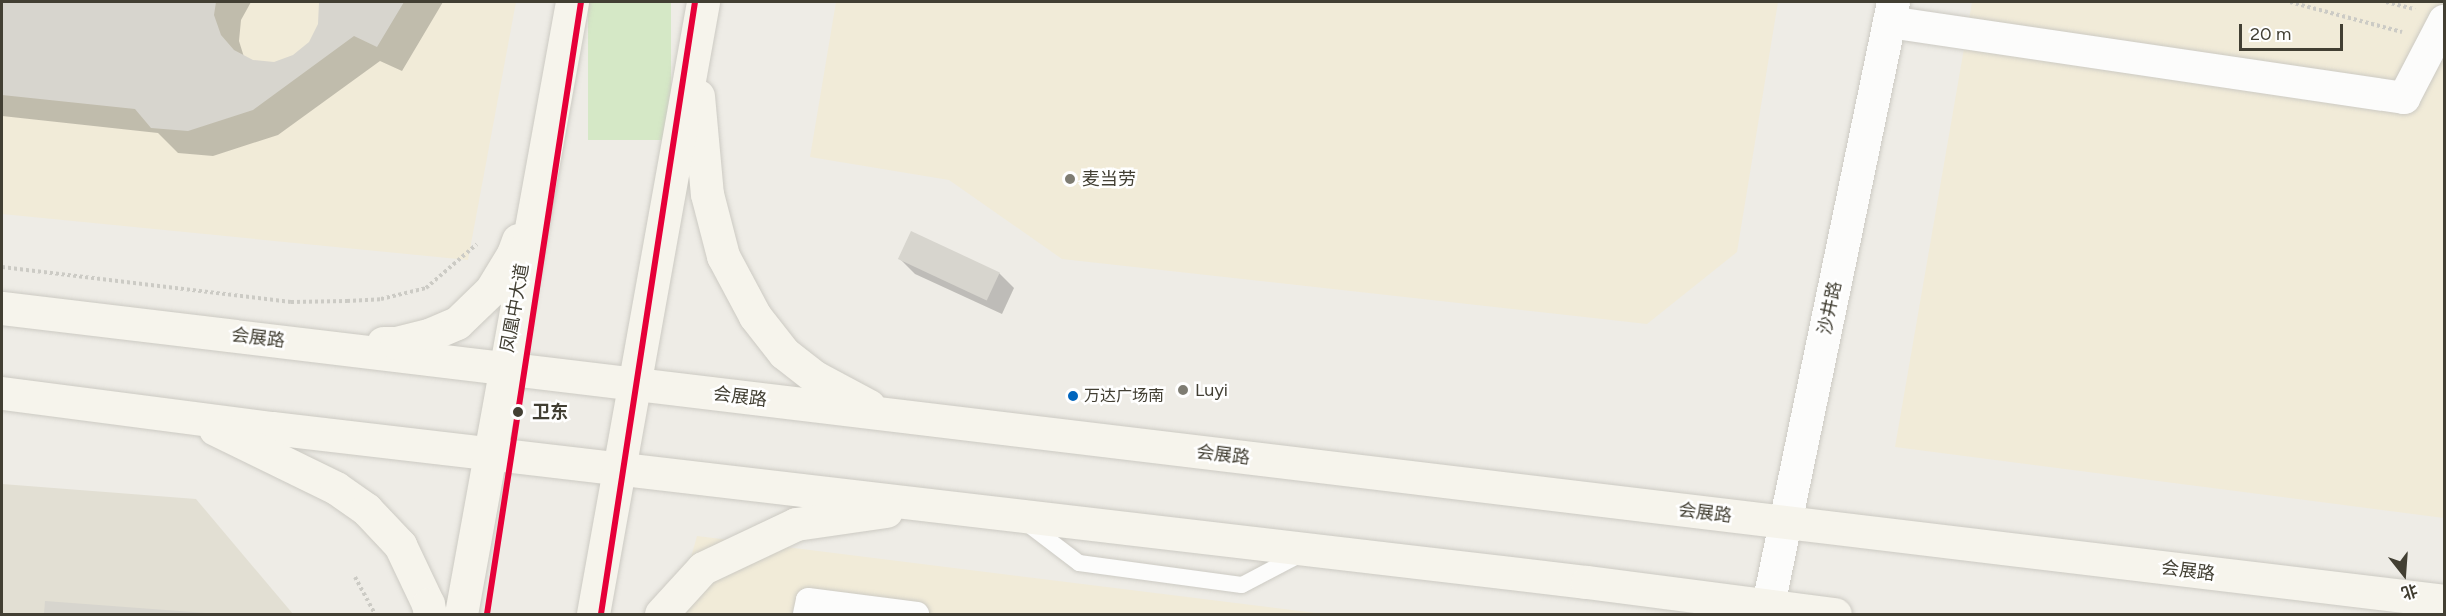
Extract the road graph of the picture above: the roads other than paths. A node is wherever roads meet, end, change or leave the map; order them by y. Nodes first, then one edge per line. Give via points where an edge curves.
1 (572, 2) edge
2 (703, 2) edge
3 (1891, 12) edge
4 (2439, 30) edge
5 (695, 45) junction
6 (543, 158) junction
7 (2, 308) edge
8 (293, 343) junction
9 (504, 368) junction
10 (633, 384) junction
11 (2, 393) edge
12 (883, 414) junction
13 (192, 418) junction
14 (489, 453) junction
15 (618, 469) junction
16 (947, 507) junction
17 (1014, 514) junction
18 (1786, 523) junction
19 (1310, 549) junction
20 (2445, 601) edge
21 (1767, 611) edge
22 (430, 615) edge
23 (461, 615) edge
24 (592, 615) edge
25 (661, 615) edge
26 (805, 615) edge
27 (916, 615) edge
28 (1835, 615) edge

1 - 6 main road, 凤凰中大道
2 - 5 main road
3 - 4 street via 2404,98
3 - 18 street, 沙井路
5 - 10 main road
5 - 12 main road via 707,194 723,256 755,316 784,353 814,377
6 - 8 main road via 513,254 491,290 457,324 396,343
6 - 9 main road, 凤凰中大道
7 - 8 main road, 会展路
8 - 9 main road, 会展路
9 - 10 main road, 会展路
9 - 14 main road, 凤凰中大道
10 - 12 main road, 会展路
10 - 15 main road
11 - 13 main road
12 - 18 main road, 会展路
13 - 14 main road
13 - 22 main road via 336,488 366,509 400,546
14 - 15 main road
14 - 23 main road, 凤凰中大道
15 - 16 main road
15 - 24 main road
16 - 17 main road
16 - 25 main road via 796,524 703,568
17 - 19 main road
17 - 19 lane via 1079,563 1242,585
18 - 20 main road, 会展路
18 - 21 street, 沙井路
19 - 21 main road via 1587,582
21 - 28 main road
26 - 27 street via 808,600

